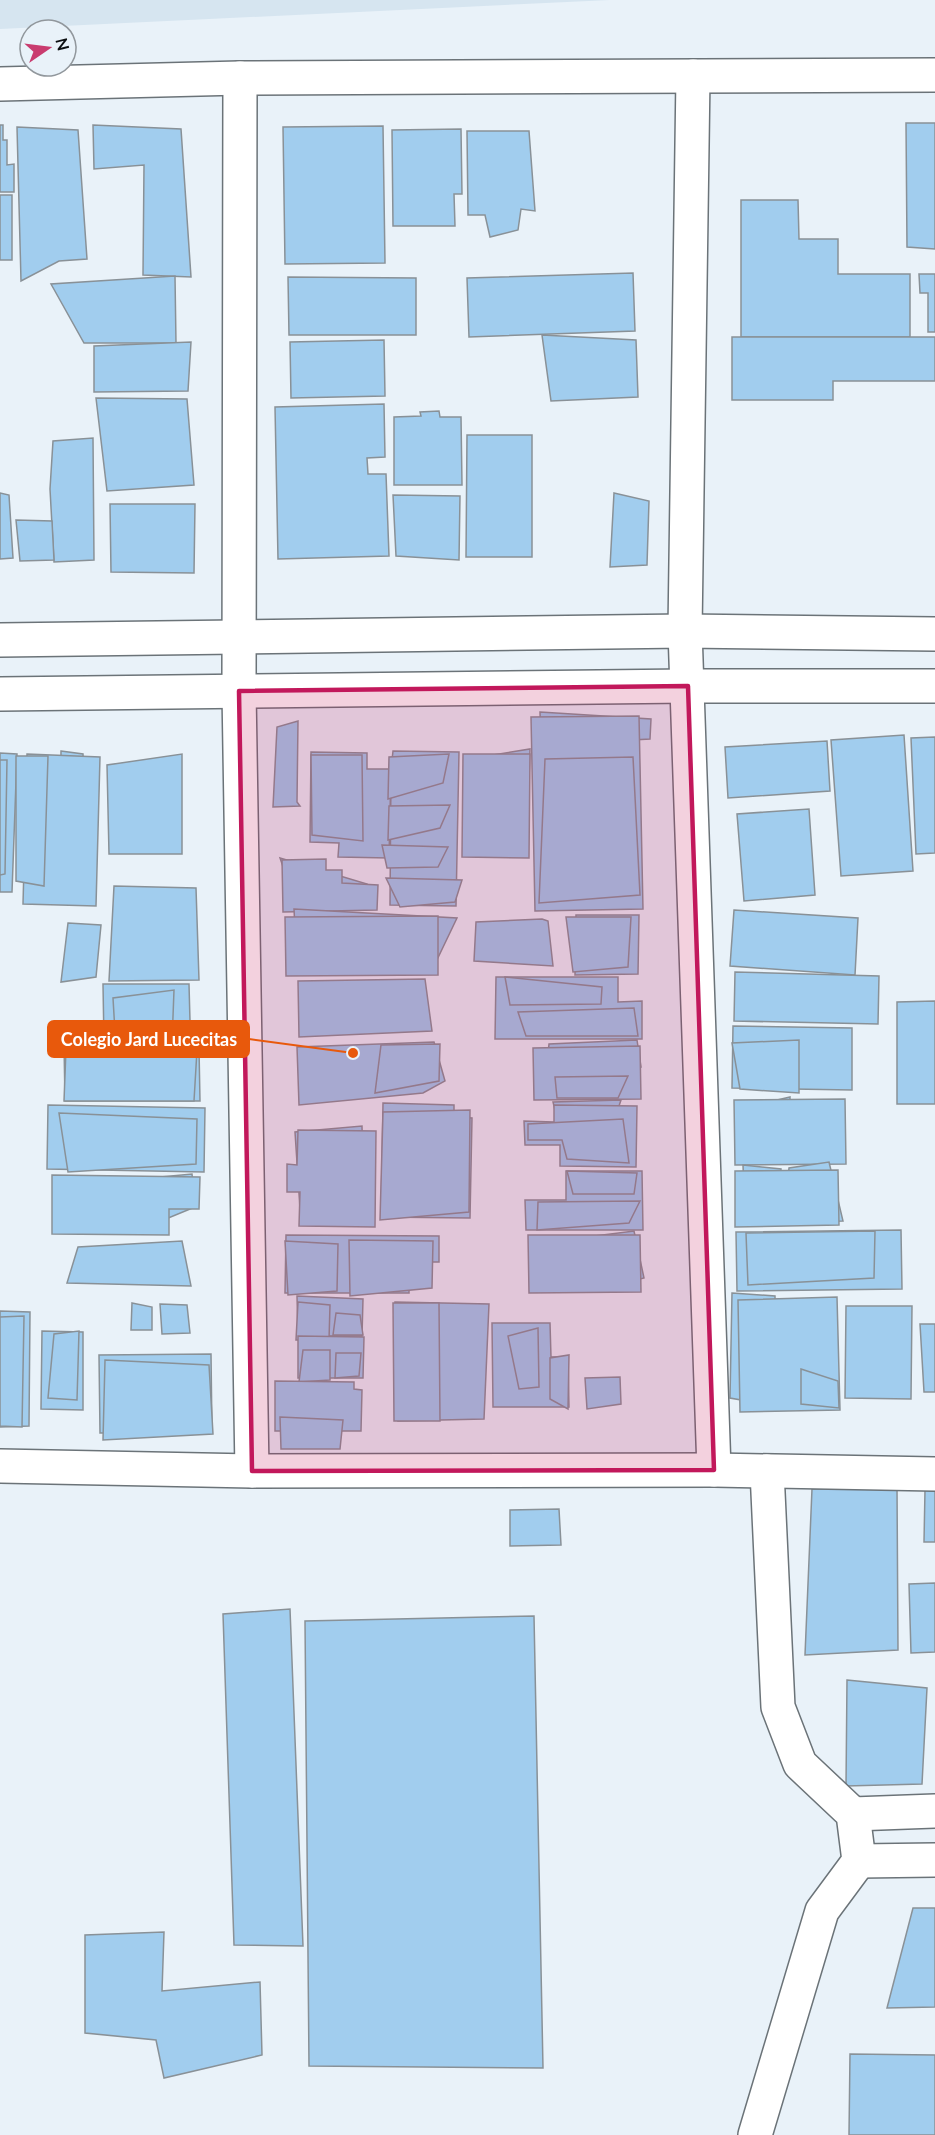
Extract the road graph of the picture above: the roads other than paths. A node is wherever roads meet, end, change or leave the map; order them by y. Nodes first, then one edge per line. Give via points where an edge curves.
1 (935, 75) edge
2 (693, 76) junction
3 (240, 78) junction
4 (0, 84) edge
5 (685, 631) junction
6 (935, 634) edge
7 (239, 638) junction
8 (0, 640) edge
9 (688, 686) junction
10 (935, 686) edge
11 (239, 691) junction
12 (0, 694) edge
13 (0, 1466) edge
14 (714, 1470) junction
15 (252, 1471) junction
16 (767, 1472) junction
17 (935, 1474) edge
18 (935, 1811) edge
19 (854, 1814) junction
20 (935, 1860) edge
21 (859, 1861) junction
22 (754, 2135) edge

1 - 2 street
2 - 3 street
2 - 5 street
3 - 4 street
3 - 7 street
5 - 6 street
5 - 7 street
5 - 9 street
7 - 8 street
7 - 11 street
9 - 10 street
9 - 11 street
9 - 14 street
11 - 12 street
11 - 15 street
13 - 15 street
14 - 15 street
14 - 16 street
16 - 17 street
16 - 19 street via 778,1707 800,1764
18 - 19 street
19 - 21 street
20 - 21 street
21 - 22 street via 822,1911

